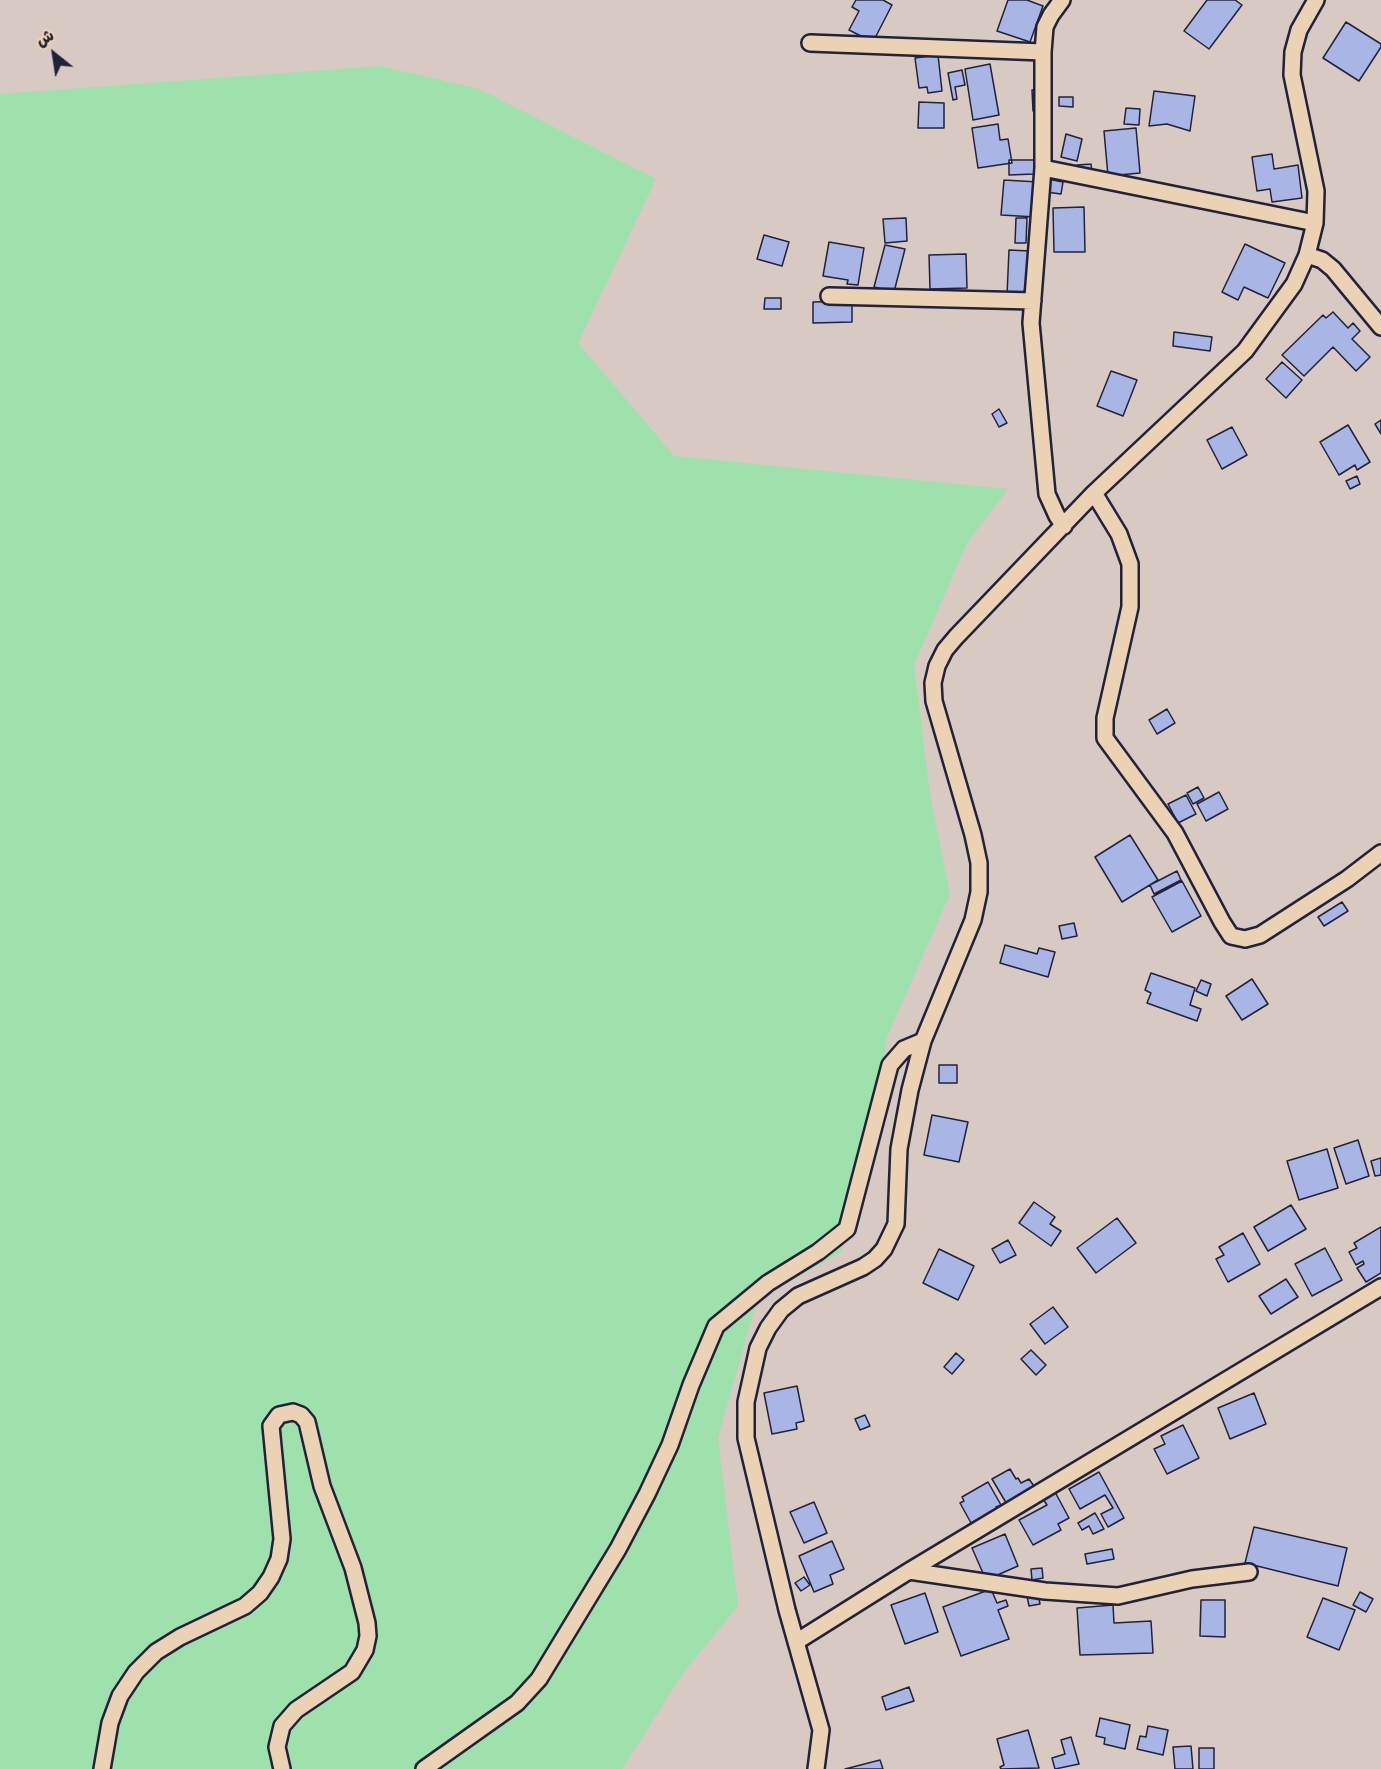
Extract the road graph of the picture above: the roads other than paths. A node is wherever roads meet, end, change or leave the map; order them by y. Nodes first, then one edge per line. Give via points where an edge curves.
1 (1062, 0) edge
2 (1316, 0) edge
3 (810, 43) dead end
4 (1043, 52) junction
5 (1043, 168) junction
6 (1315, 223) junction
7 (1307, 255) junction
8 (829, 296) dead end
9 (1033, 301) junction
10 (1381, 327) edge
11 (1094, 493) junction
12 (1064, 526) junction
13 (1381, 853) edge
14 (923, 1041) junction
15 (1381, 1287) edge
16 (909, 1570) junction
17 (1249, 1572) dead end
18 (796, 1642) junction
19 (102, 1769) edge
20 (282, 1769) edge
21 (424, 1769) edge
22 (816, 1769) edge

1 - 4 street via 1045,27
2 - 6 street via 1299,30 1292,75 1316,191
3 - 4 street
4 - 5 street
5 - 6 street
5 - 9 street
6 - 7 street
7 - 10 street via 1333,269
7 - 11 street via 1294,284 1245,351
8 - 9 street
9 - 12 street via 1031,323 1047,494
11 - 12 street
11 - 13 street via 1119,534 1130,564 1130,607 1105,718 1105,738 1175,832 1232,936 1245,939 1260,935
12 - 14 street via 956,636 937,666 934,701 973,835 979,863 979,892 973,920
14 - 18 street via 899,1149 897,1224 891,1237 884,1249 863,1267 798,1296 781,1310 758,1348 746,1402 746,1438
14 - 21 street via 904,1049 890,1065 847,1229 768,1283 716,1326 647,1494 539,1679 517,1703
15 - 16 street
16 - 17 street via 1045,1591 1118,1596
16 - 18 street
18 - 22 street via 821,1730
19 - 20 street via 110,1722 120,1696 136,1672 180,1637 245,1606 271,1576 282,1539 271,1426 279,1415 293,1412 307,1422 322,1486 353,1568 368,1636 352,1672 296,1710 282,1726 277,1747

